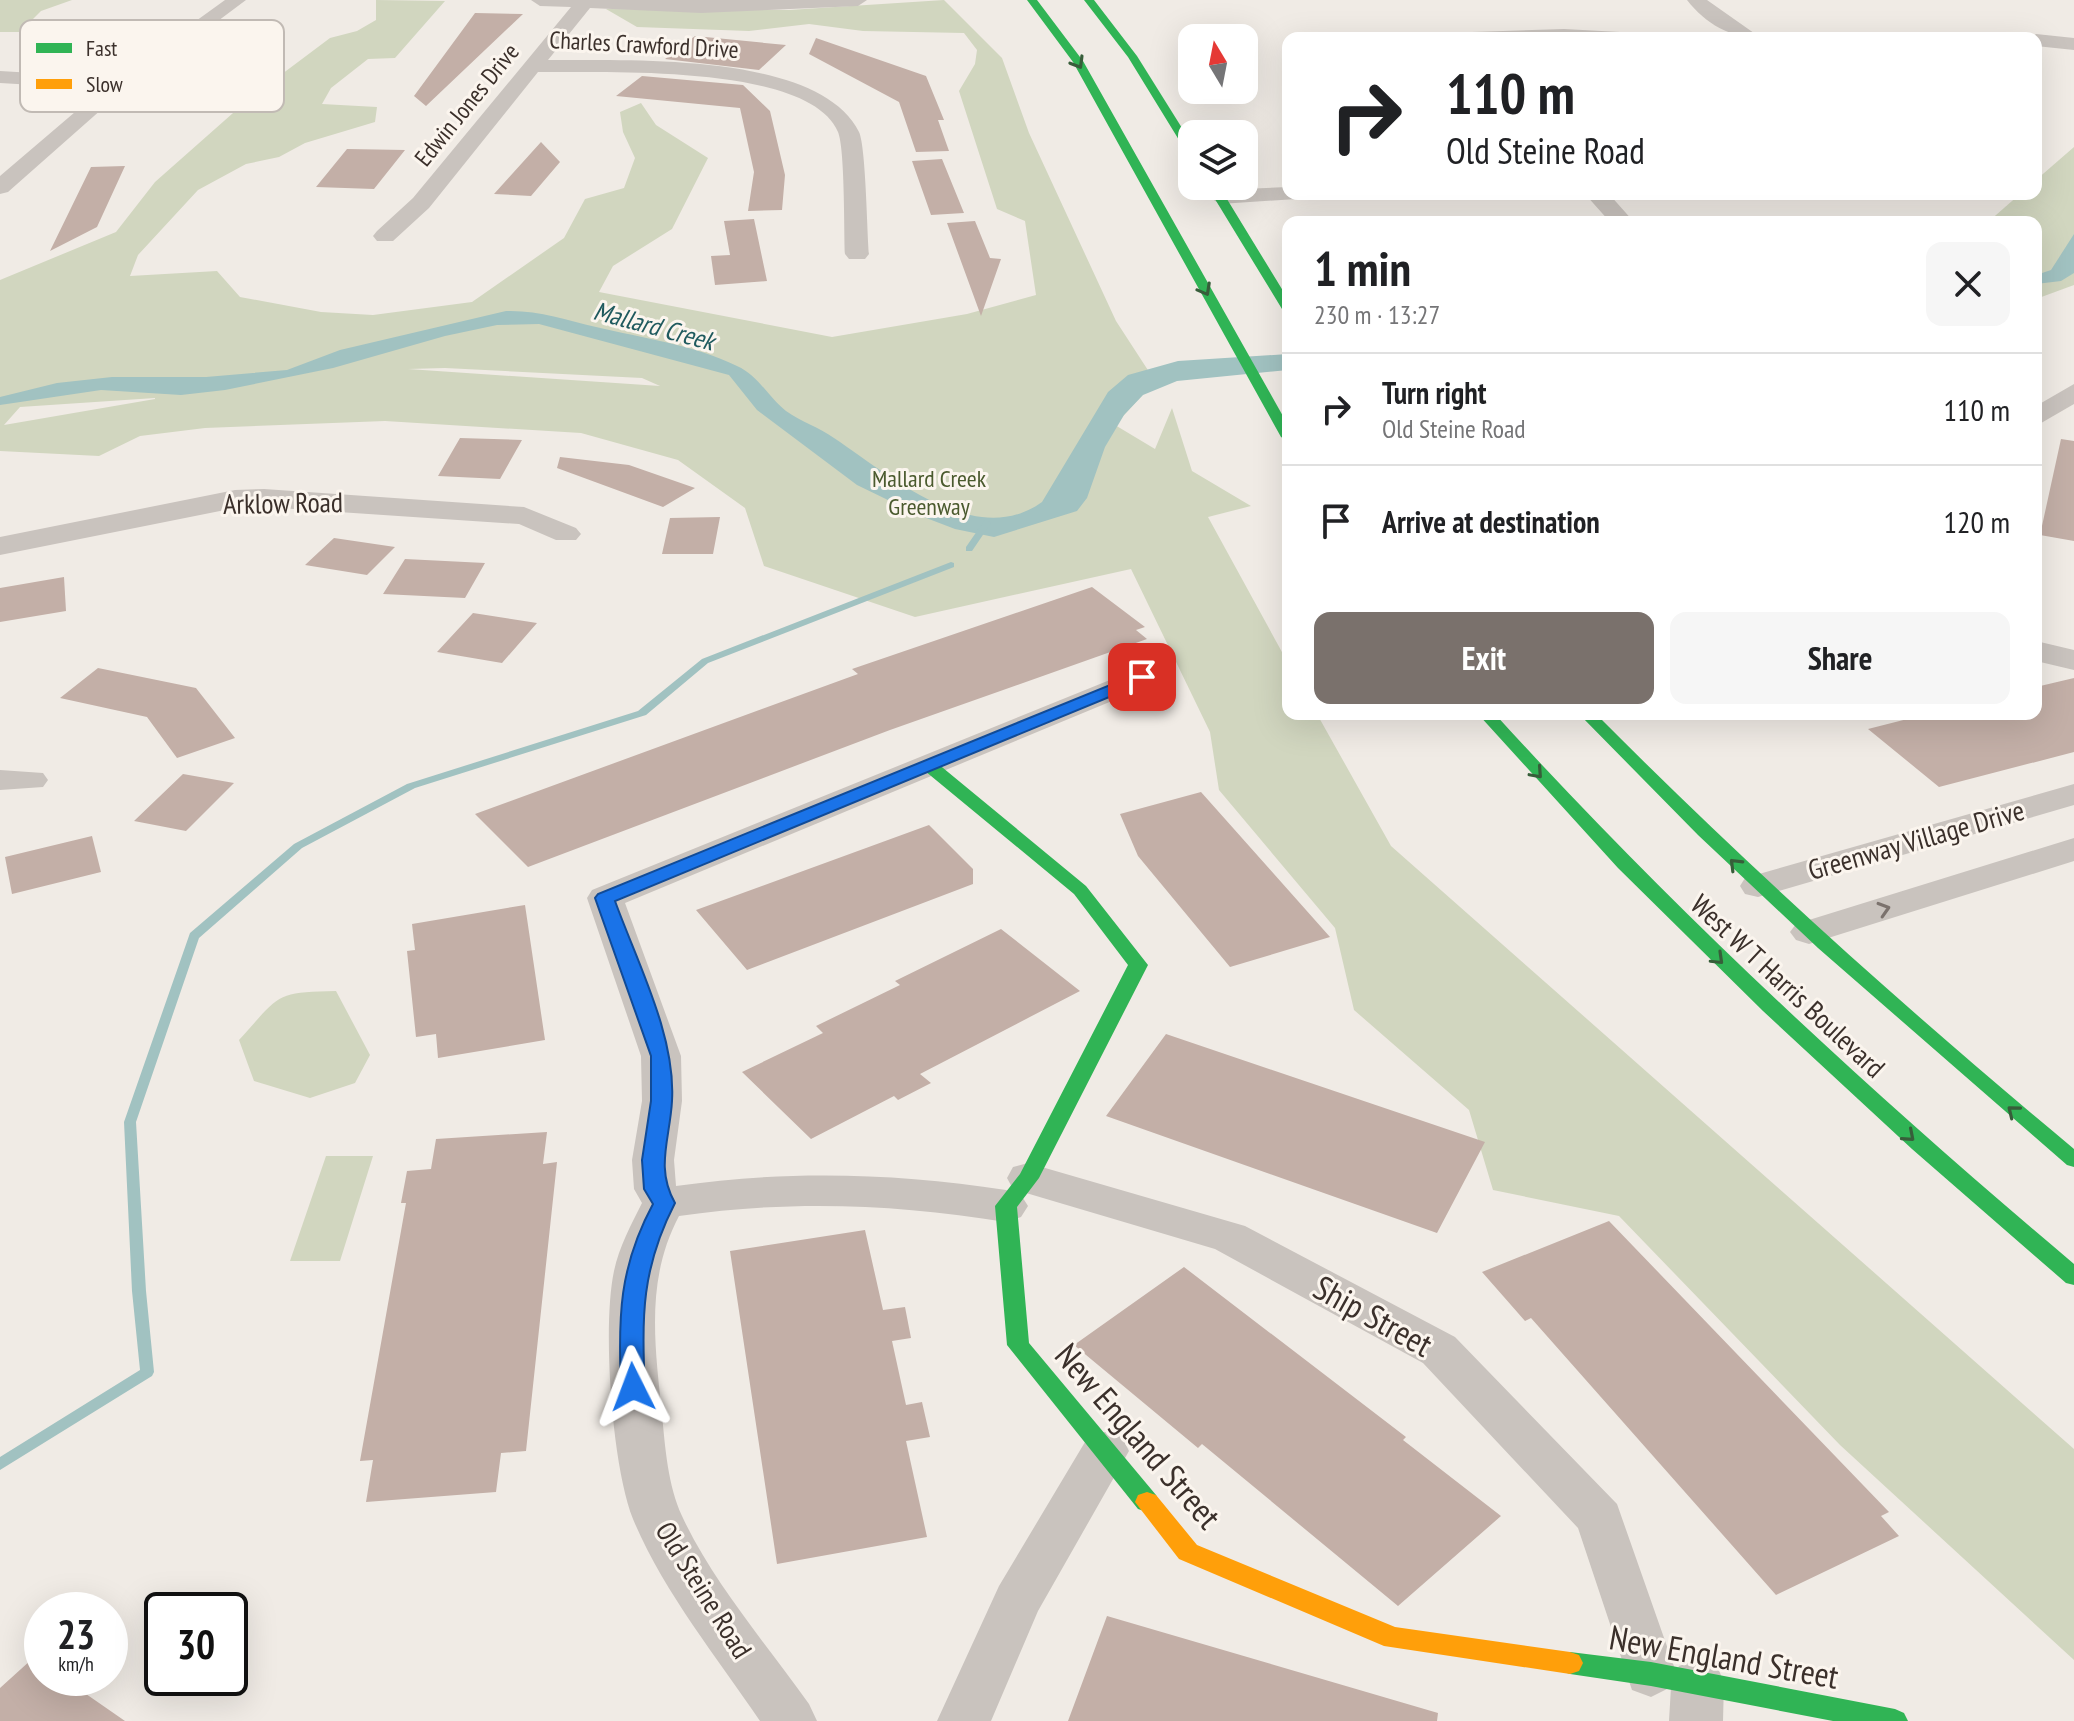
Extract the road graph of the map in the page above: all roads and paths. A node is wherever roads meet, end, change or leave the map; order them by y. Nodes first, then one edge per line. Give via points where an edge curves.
1 (237, 0) edge
2 (540, 0) edge
3 (858, 0) edge
4 (1032, 0) edge
5 (1066, 0) edge
6 (1089, 0) edge
7 (1696, 0) edge
8 (585, 2) junction
9 (209, 20) edge
10 (1739, 32) edge
11 (2042, 41) edge
12 (1122, 43) junction
13 (2074, 44) edge
14 (533, 66) junction
15 (0, 77) edge
16 (20, 78) edge
17 (88, 112) edge
18 (1178, 131) edge
19 (0, 187) edge
20 (1258, 193) edge
21 (1282, 194) edge
22 (1221, 200) edge
23 (1602, 200) edge
24 (1617, 216) edge
25 (385, 236) dead end
26 (857, 254) dead end
27 (1282, 299) edge
28 (2074, 392) edge
29 (2042, 414) edge
30 (1282, 426) edge
31 (566, 534) dead end
32 (0, 546) edge
33 (2042, 652) edge
34 (2074, 660) edge
35 (1142, 677) dead end
36 (1491, 720) edge
37 (1593, 720) edge
38 (931, 767) junction
39 (2074, 794) edge
40 (1983, 819) junction
41 (2074, 849) edge
42 (2037, 861) junction
43 (1758, 886) junction
44 (1809, 932) junction
45 (2074, 1160) edge
46 (1017, 1192) junction
47 (664, 1203) junction
48 (2074, 1277) edge
49 (1105, 1451) junction
50 (1682, 1693) edge
51 (790, 1721) edge
52 (964, 1721) edge
53 (1895, 1721) edge

1 - 9 street
2 - 8 street
3 - 8 street via 701,7
4 -> 30 main road via 1078,61
5 - 12 main road
6 - 12 main road
7 - 10 street
8 - 14 street, Edwin Jones Drive
11 - 13 street
12 - 18 main road
14 - 25 street, Edwin Jones Drive via 421,203
14 - 26 street, Charles Crawford Drive via 715,72 770,81 823,100 846,122 850,134
15 - 16 street
17 - 19 street
20 - 21 street
22 - 27 main road
23 - 24 street
28 - 29 street
31 - 32 street, Arklow Road via 524,516 264,498 235,499
33 - 34 street
35 - 38 street
36 -> 48 main road, West W T Harris Boulevard via 1617,861 1682,925 1878,1109
43 -> 37 main road, West W T Harris Boulevard
38 - 46 main road via 1080,890 1138,965
38 - 47 street via 605,898 661,1056 662,1101 653,1160 655,1189
39 - 40 street, Greenway Village Drive
40 - 42 street
40 - 43 street, Greenway Village Drive
41 - 42 street, Greenway Village Drive
44 -> 42 street, Greenway Village Drive
43 - 44 main road, West W T Harris Boulevard
45 -> 44 main road, West W T Harris Boulevard via 1963,1070
46 - 47 street, Ship Street via 755,1191
46 - 49 main road, New England Street via 1018,1345
46 - 50 street, Ship Street via 1230,1237 1439,1350 1600,1518
47 - 51 street, Old Steine Road via 636,1270 630,1326 642,1453 657,1517 688,1573
49 - 50 main road, New England Street via 1188,1552 1393,1638
49 - 52 street via 1017,1601
50 - 53 main road, New England Street

